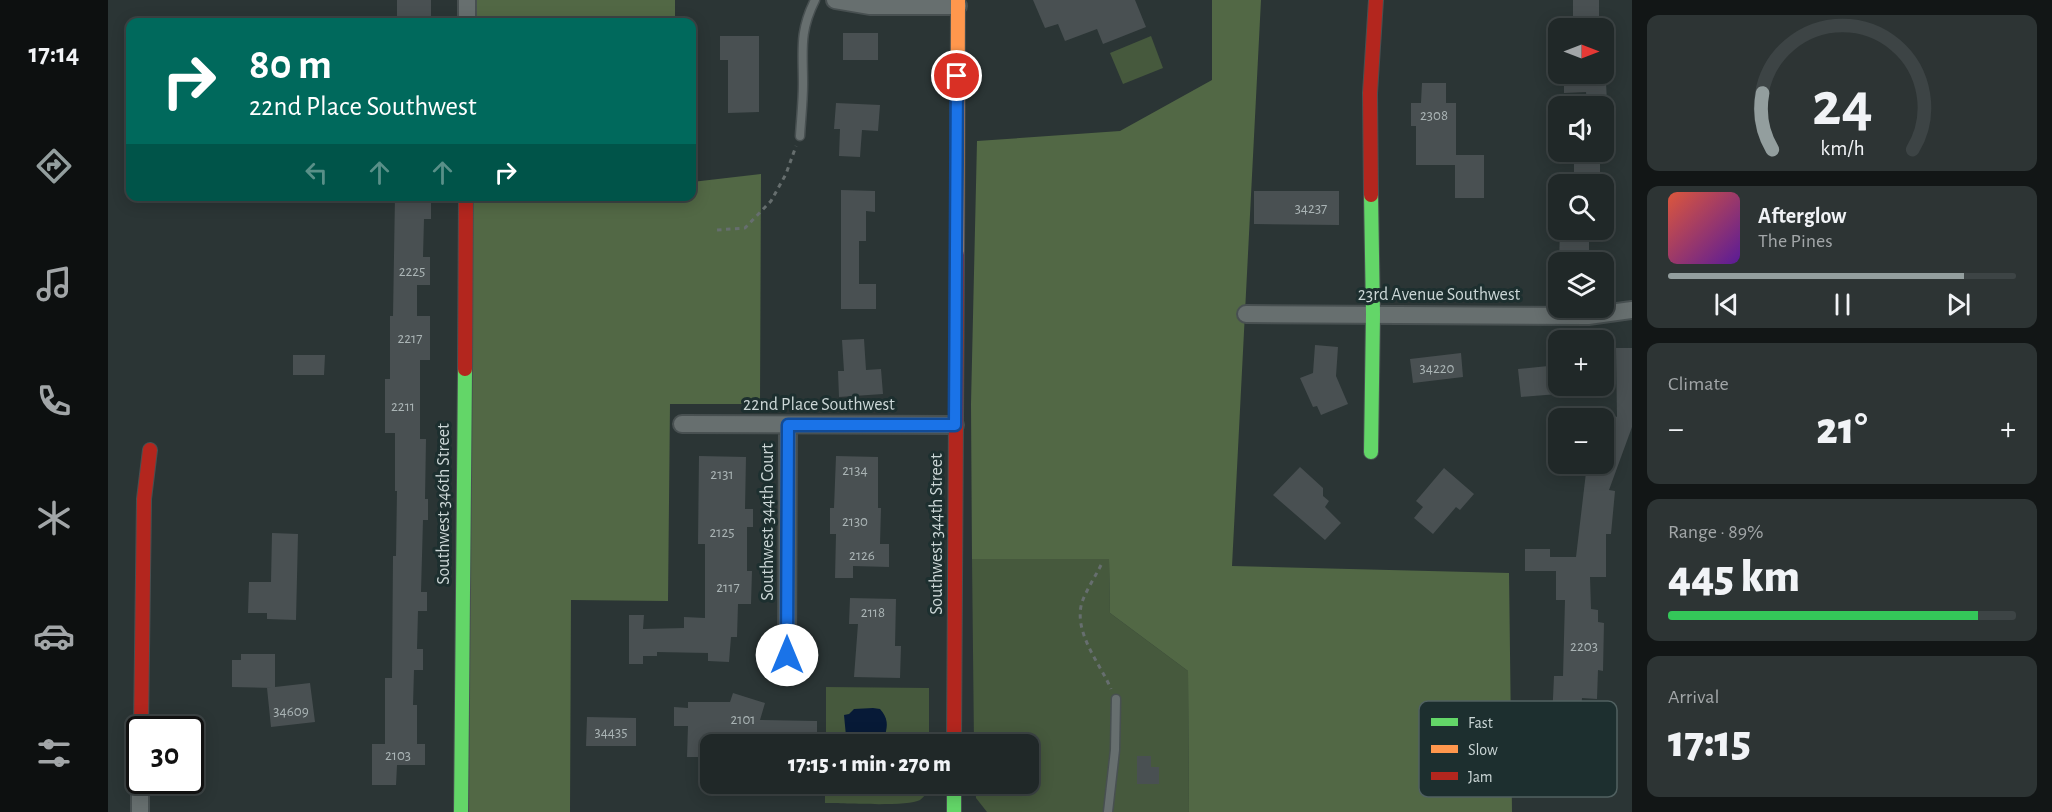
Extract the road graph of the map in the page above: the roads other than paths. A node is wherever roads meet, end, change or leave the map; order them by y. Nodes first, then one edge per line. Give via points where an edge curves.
1 (467, 0) edge
2 (815, 0) edge
3 (835, 0) edge
4 (1376, 0) edge
5 (958, 3) edge
6 (467, 18) edge
7 (800, 136) road end
8 (465, 201) edge
9 (1632, 310) edge
10 (1246, 314) dead end
11 (1373, 315) junction
12 (682, 424) dead end
13 (788, 425) junction
14 (955, 425) junction
15 (150, 450) dead end
16 (1371, 452) dead end
17 (787, 655) dead end
18 (1116, 699) road end
19 (141, 716) edge
20 (954, 734) edge
21 (140, 794) edge
22 (954, 794) edge
23 (140, 812) edge
24 (461, 812) edge
25 (954, 812) edge
26 (1108, 812) edge

1 - 6 street
2 - 7 lane via 806,17 802,38
3 - 5 street via 870,6
4 - 11 street via 1370,93
5 - 14 street, Southwest 344th Street
8 - 24 street, Southwest 346th Street
9 - 11 street, 23rd Avenue Southwest via 1588,316
10 - 11 street, 23rd Avenue Southwest
11 - 16 street
12 - 13 street, 22nd Place Southwest
13 - 14 street, 22nd Place Southwest
13 - 17 street, Southwest 344th Court
14 - 20 street, Southwest 344th Street
15 - 19 street via 144,499
18 - 26 lane
21 - 23 street
22 - 25 street

